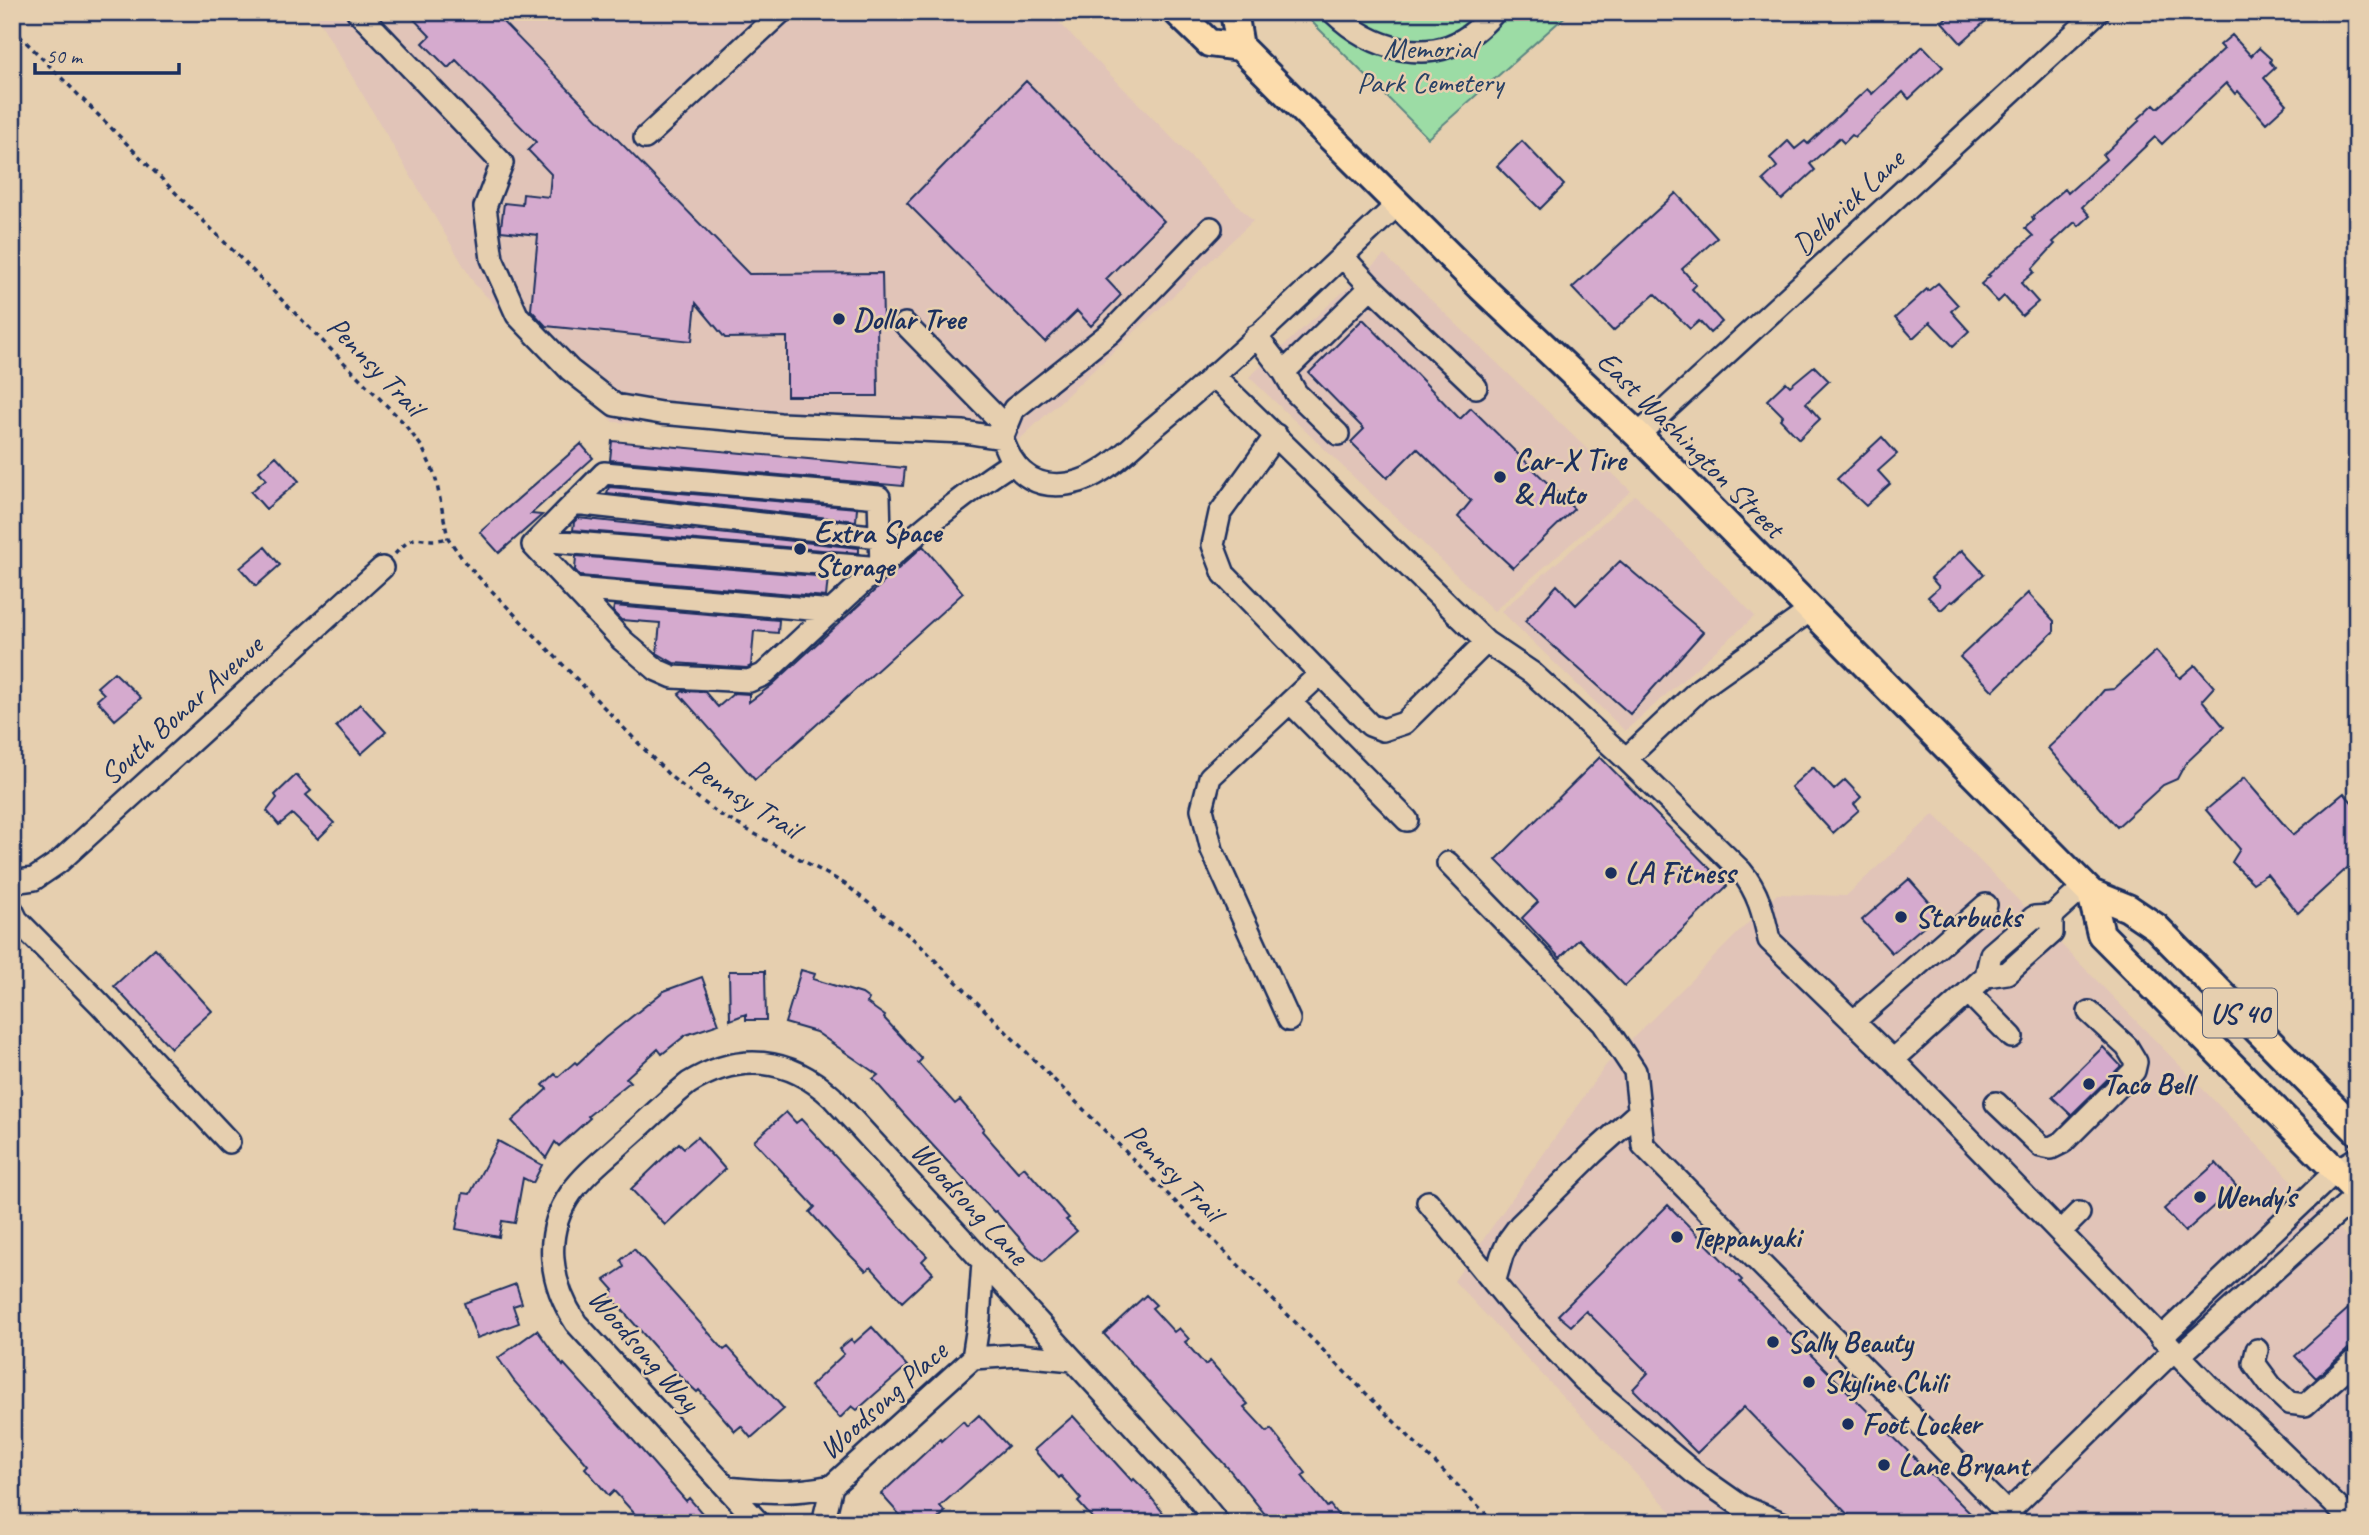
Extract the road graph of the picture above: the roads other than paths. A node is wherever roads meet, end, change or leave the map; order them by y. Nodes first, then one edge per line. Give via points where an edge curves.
1 (358, 12) edge
2 (781, 12) edge
3 (1177, 12) edge
4 (1234, 12) edge
5 (1333, 12) edge
6 (1494, 12) edge
7 (2098, 12) edge
8 (1240, 47) junction
9 (645, 138) dead end
10 (1398, 204) junction
11 (1211, 228) dead end
12 (1342, 256) junction
13 (1371, 287) junction
14 (905, 324) dead end
15 (1256, 336) junction
16 (1284, 372) junction
17 (1213, 375) junction
18 (1476, 387) dead end
19 (1004, 433) junction
20 (1338, 434) dead end
21 (1276, 435) junction
22 (1638, 435) junction
23 (1013, 463) junction
24 (574, 503) junction
25 (880, 537) junction
26 (538, 540) junction
27 (382, 568) road end
28 (881, 568) junction
29 (575, 589) junction
30 (1811, 610) junction
31 (833, 611) junction
32 (1486, 642) junction
33 (1320, 674) junction
34 (1290, 702) junction
35 (1626, 759) junction
36 (1407, 820) dead end
37 (1448, 863) dead end
38 (12, 882) edge
39 (2088, 890) junction
40 (1986, 905) dead end
41 (12, 910) edge
42 (1968, 992) junction
43 (2089, 1012) dead end
44 (1289, 1020) dead end
45 (1853, 1022) junction
46 (2011, 1037) dead end
47 (1893, 1060) junction
48 (1996, 1103) dead end
49 (1639, 1112) junction
50 (2357, 1131) edge
51 (633, 1133) joint
52 (229, 1142) dead end
53 (2346, 1165) edge
54 (2357, 1194) edge
55 (1427, 1202) dead end
56 (2079, 1213) dead end
57 (2060, 1232) junction
58 (983, 1262) junction
59 (1494, 1283) junction
60 (2171, 1348) junction
61 (2257, 1350) dead end
62 (973, 1358) junction
63 (2357, 1359) edge
64 (1073, 1360) junction
65 (832, 1486) junction
66 (727, 1488) junction
67 (2012, 1518) edge
68 (759, 1523) edge
69 (823, 1523) edge
70 (1218, 1523) edge
71 (1782, 1523) edge
72 (2354, 1523) edge

1 - 19 street via 502,163 485,207 492,259 517,315 570,370 615,405 754,421
2 - 9 street
3 - 8 main road via 1209,43
4 - 8 main road
5 - 6 street via 1377,43 1413,53 1448,47 1468,37
7 - 22 street, Delbrick Lane
8 - 10 main road, East Washington Street / US 40
10 - 12 street
10 - 22 main road, East Washington Street / US 40
11 - 19 street via 1111,332 1014,409
12 - 13 street
12 - 15 street
13 - 16 street
13 - 18 street
14 - 19 street
15 - 16 street
15 - 17 street
16 - 20 street via 1296,393
17 - 21 street
17 - 23 street via 1099,473 1062,485 1042,483 1025,477
19 - 23 street
21 - 32 street
21 - 33 street via 1220,513 1213,545 1224,574
22 - 30 main road, East Washington Street / US 40
23 - 28 street via 972,488
24 - 25 street
24 - 25 street via 604,473 879,497
24 - 26 street
25 - 28 street
26 - 28 street
26 - 29 street via 533,545
27 - 38 street, South Bonar Avenue via 59,862 34,878
28 - 31 street
29 - 31 street
29 - 31 street via 622,640 657,670 673,677 749,681 763,675
30 - 35 street via 1701,688
30 - 39 main road, East Washington Street / US 40
32 - 33 street via 1404,723 1383,730 1370,725
32 - 35 street via 1532,673
33 - 34 street
34 - 36 street
34 - 44 street via 1210,777 1202,809 1212,850
35 - 45 street via 1750,882 1769,940
37 - 49 street via 1603,1023 1634,1071
39 - 42 street via 2052,916 2052,933 2007,973 1986,976
39 - 50 main road, East Washington Street / US 40 via 2128,908 2156,928
39 - 53 main road, US 40 via 2101,934
40 - 45 street
41 - 52 street
42 - 46 street
42 - 47 street
43 - 48 street via 2127,1047 2136,1062 2134,1071 2063,1142 2051,1148 2041,1146
45 - 47 street
47 - 57 street
49 - 59 street via 1520,1225 1502,1255
49 - 67 street via 1643,1145
51 - 58 street, Woodsong Lane via 706,1073 753,1063 792,1070 832,1097
51 - 66 street, Woodsong Way via 584,1178 559,1212 553,1272 576,1323
53 - 54 main road, US 40
53 - 60 street
54 - 60 street
55 - 59 street
56 - 57 street
57 - 60 street
58 - 62 street
58 - 64 street, Woodsong Lane
59 - 71 street via 1584,1380 1694,1473 1741,1506
60 - 67 street
60 - 72 street
61 - 63 street via 2254,1363 2259,1373 2289,1403 2305,1405
62 - 64 street via 1019,1355
62 - 65 street, Woodsong Place
64 - 70 street, Woodsong Lane
65 - 66 street via 763,1493
65 - 69 street
66 - 68 street, Woodsong Way

